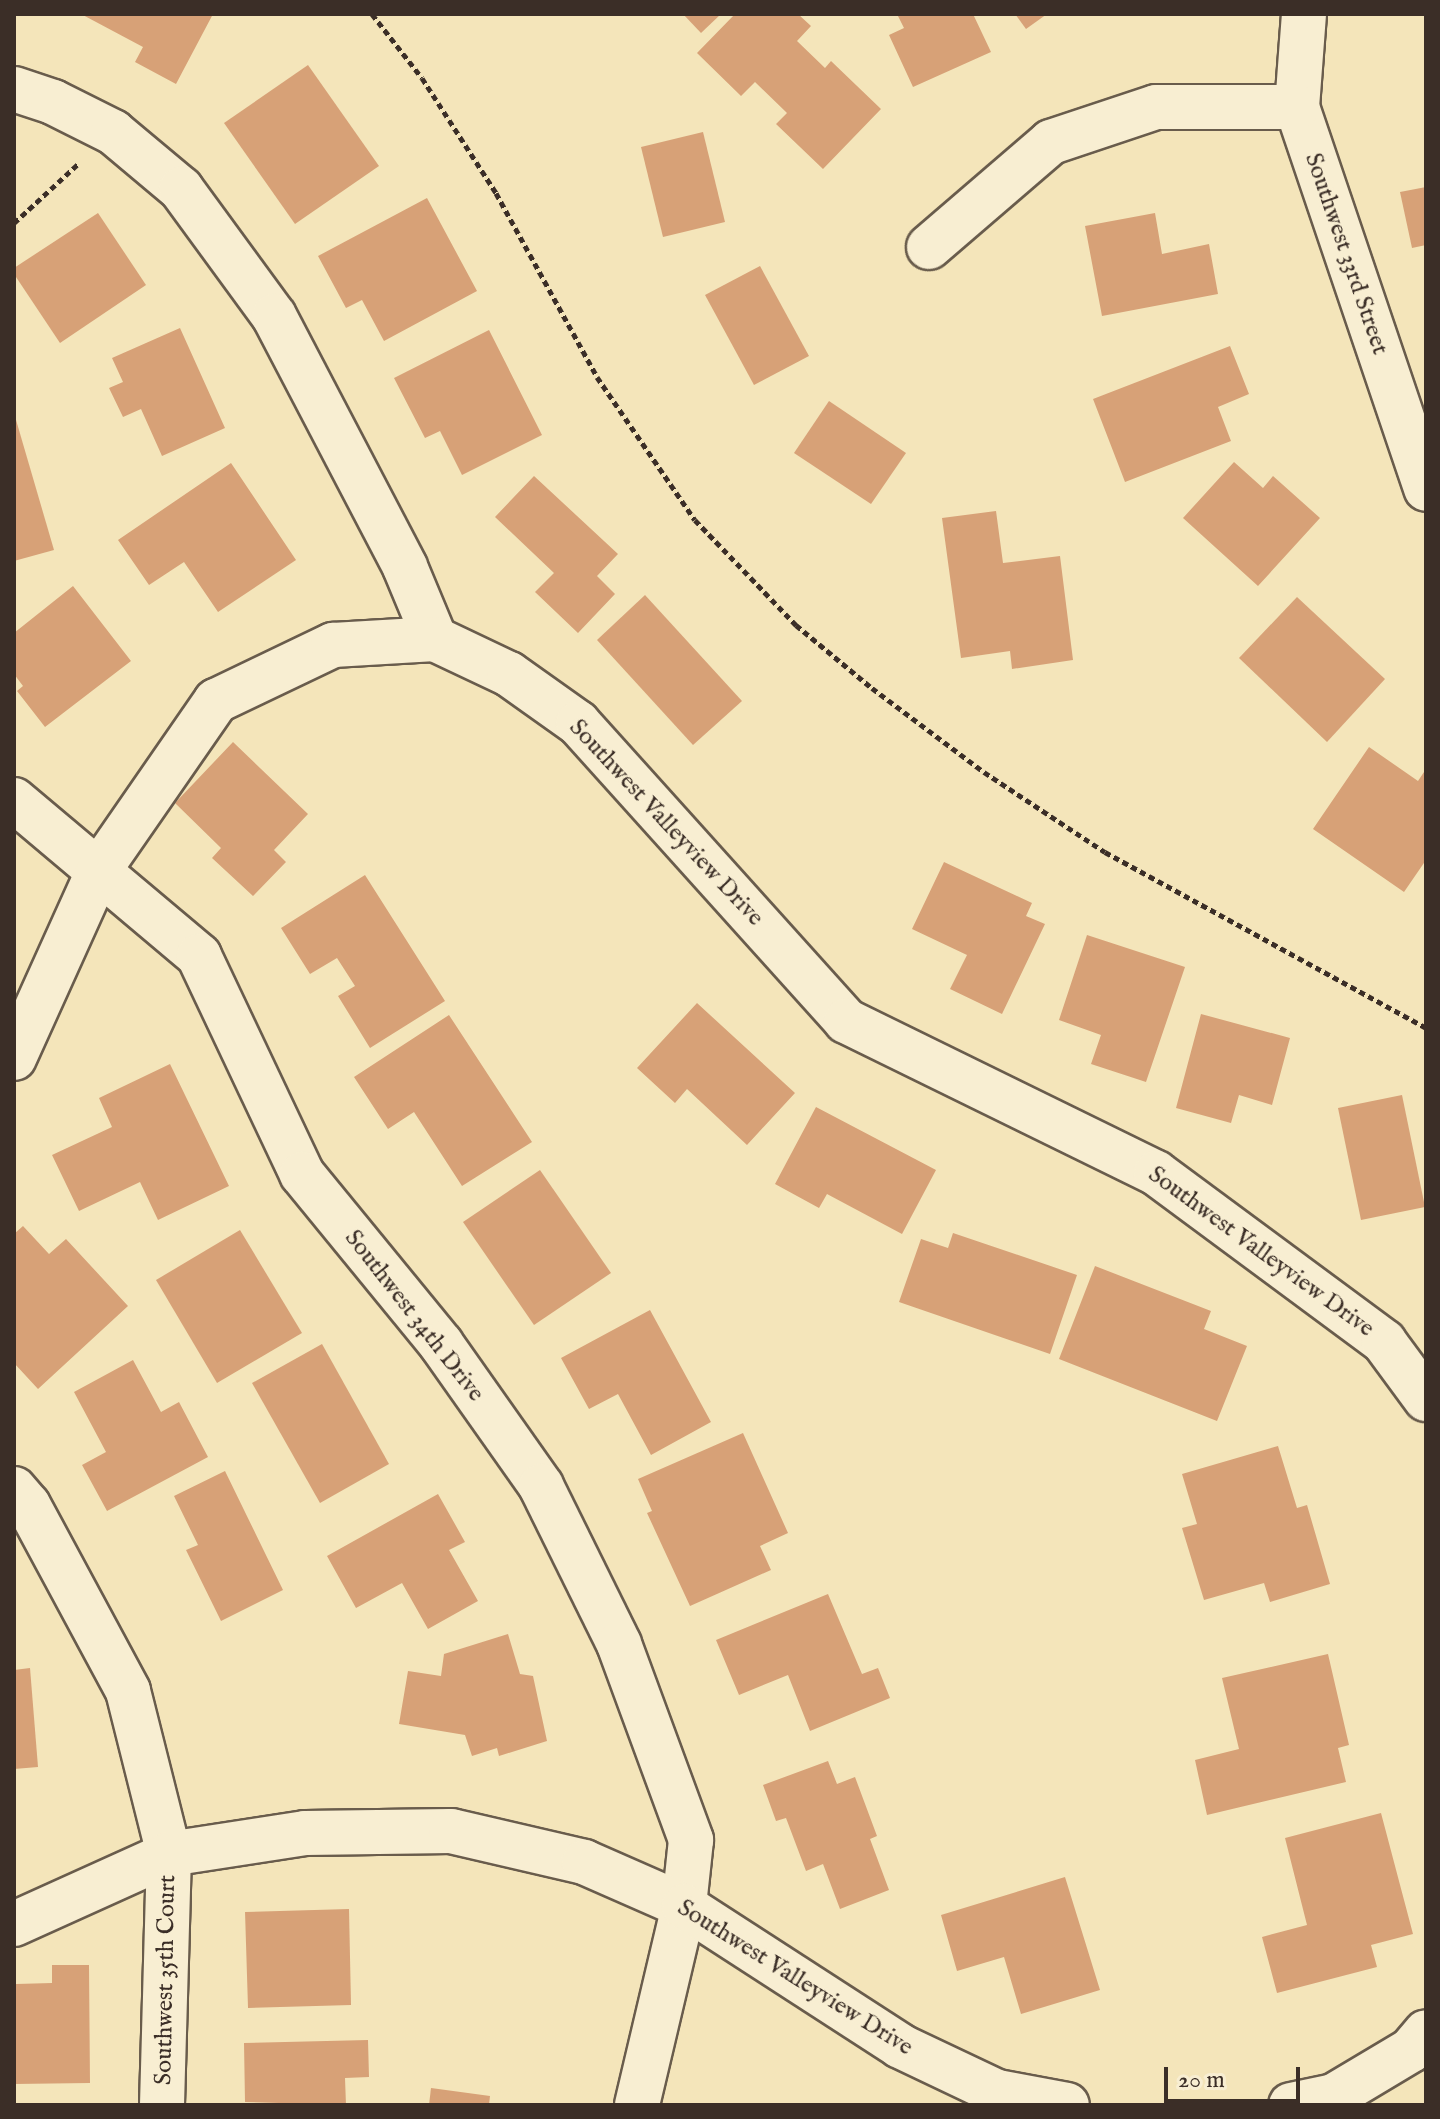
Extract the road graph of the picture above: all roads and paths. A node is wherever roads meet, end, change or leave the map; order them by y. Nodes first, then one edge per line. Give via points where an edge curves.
1 (372, 14) edge
2 (1304, 14) edge
3 (14, 89) edge
4 (1297, 107) junction
5 (113, 132) junction
6 (14, 223) edge
7 (929, 247) dead end
8 (1426, 489) edge
9 (435, 639) junction
10 (14, 800) edge
11 (99, 870) junction
12 (1426, 1028) edge
13 (14, 1058) edge
14 (1426, 1399) edge
15 (14, 1489) edge
16 (169, 1854) junction
17 (684, 1906) junction
18 (14, 1924) edge
19 (1426, 2032) edge
20 (162, 2105) edge
21 (637, 2105) edge
22 (1067, 2105) edge
23 (1291, 2105) edge

1 - 12 path via 422,78 496,193 597,377 695,520 796,625 972,763 1105,852
2 - 4 street, Southwest 33rd Street
3 - 5 street
4 - 7 street via 1156,107 1051,142
4 - 8 street, Southwest 33rd Street
5 - 6 path
5 - 9 street via 181,189 274,316 405,567
9 - 11 street via 333,645 216,701
9 - 14 street, Southwest Valleyview Drive via 509,674 578,723 846,1021 1156,1173 1384,1342
10 - 11 street, Southwest 34th Drive
11 - 13 street
11 - 17 street, Southwest 34th Drive via 199,956 302,1174 441,1344 541,1486 619,1644 691,1840
15 - 16 street, Southwest 35th Court via 28,1505 128,1691
16 - 17 street, Southwest Valleyview Drive via 305,1833 451,1831 584,1862
16 - 18 street, Southwest Valleyview Drive
16 - 20 street, Southwest 35th Court
17 - 21 street, Southwest 34th Drive
17 - 22 street, Southwest Valleyview Drive via 900,2046 997,2092
19 - 23 street via 1411,2050 1334,2096

